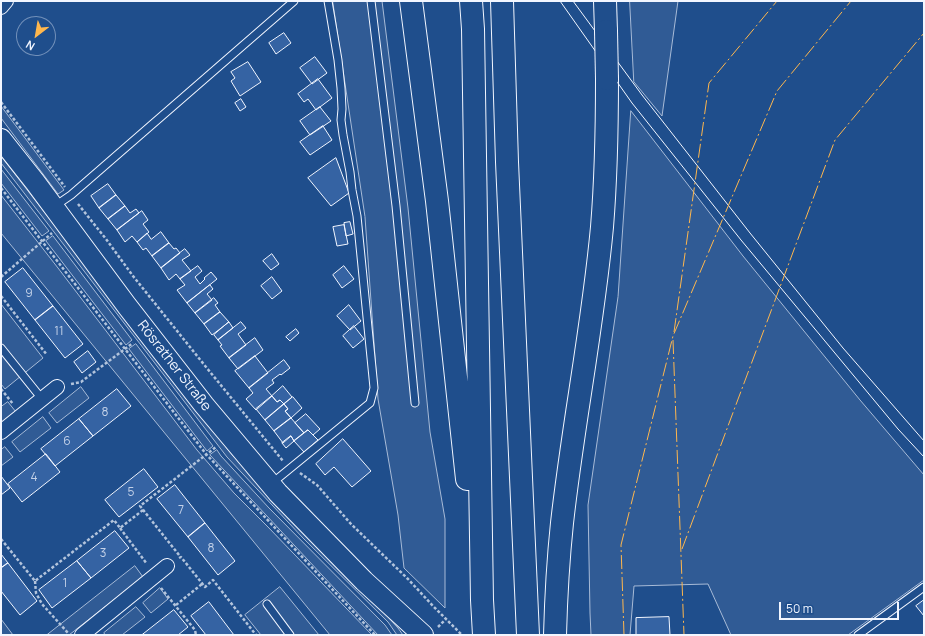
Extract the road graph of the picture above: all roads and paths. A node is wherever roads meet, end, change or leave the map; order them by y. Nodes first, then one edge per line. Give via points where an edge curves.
1 (6, 1) edge
2 (294, 1) edge
3 (328, 1) edge
4 (371, 1) edge
5 (411, 1) edge
6 (471, 1) edge
7 (502, 1) edge
8 (605, 1) edge
9 (1, 7) edge
10 (1, 102) edge
11 (1, 139) edge
12 (1, 188) edge
13 (71, 195) junction
14 (53, 208) junction
15 (52, 232) dead end
16 (42, 241) junction
17 (1, 277) edge
18 (1, 296) edge
19 (136, 341) dead end
20 (1, 348) edge
21 (125, 349) junction
22 (47, 355) dead end
23 (57, 387) joint
24 (1, 389) edge
25 (42, 399) junction
26 (415, 403) dead end
27 (22, 416) junction
28 (1, 432) edge
29 (216, 447) dead end
30 (206, 454) junction
31 (292, 467) junction
32 (271, 484) junction
33 (143, 510) junction
34 (120, 528) junction
35 (1, 539) edge
36 (181, 557) junction
37 (167, 566) joint
38 (154, 576) junction
39 (35, 581) junction
40 (364, 581) junction
41 (202, 584) junction
42 (924, 587) edge
43 (482, 600) junction
44 (267, 604) dead end
45 (176, 605) junction
46 (484, 633) edge
47 (70, 635) edge
48 (82, 635) edge
49 (196, 635) edge
50 (256, 635) edge
51 (290, 635) edge
52 (375, 635) edge
53 (410, 635) edge
54 (424, 635) edge
55 (462, 635) edge
56 (528, 635) edge
57 (555, 635) edge
58 (858, 635) edge

1 - 9 street
2 - 13 lane
3 - 31 lane via 338,60 343,135 357,216 374,388 370,403
4 - 26 lane via 396,206
5 - 43 highway via 437,201
6 - 43 highway
7 - 56 highway
8 - 57 highway, bridge via 606,161 602,227 562,522
10 - 13 path
11 - 14 main road, Rösrather Straße
12 - 16 path
13 - 14 lane
13 - 31 path via 206,367 282,460
14 - 32 main road, Rösrather Straße via 199,399
15 - 16 path
16 - 17 path
16 - 21 path
18 - 22 path
19 - 21 path
20 - 25 lane
21 - 23 path via 81,382
21 - 30 path
23 - 25 street
24 - 27 path
25 - 27 street
27 - 28 street
29 - 30 path
30 - 33 path via 140,506
30 - 52 path
31 - 32 lane
31 - 55 path via 317,485 351,524
32 - 40 main road, Rösrather Straße
33 - 34 path
33 - 36 path
34 - 38 path
34 - 39 path via 114,520
35 - 39 path
36 - 37 path
36 - 41 path
37 - 38 street
38 - 45 path
38 - 48 street
39 - 47 path via 36,593 42,604
40 - 53 main road, Rösrather Straße
40 - 54 main road, Rösrather Straße
41 - 45 path
41 - 50 path via 205,587 213,580
42 - 58 lane
43 - 46 highway
44 - 51 lane
45 - 49 path via 196,630

